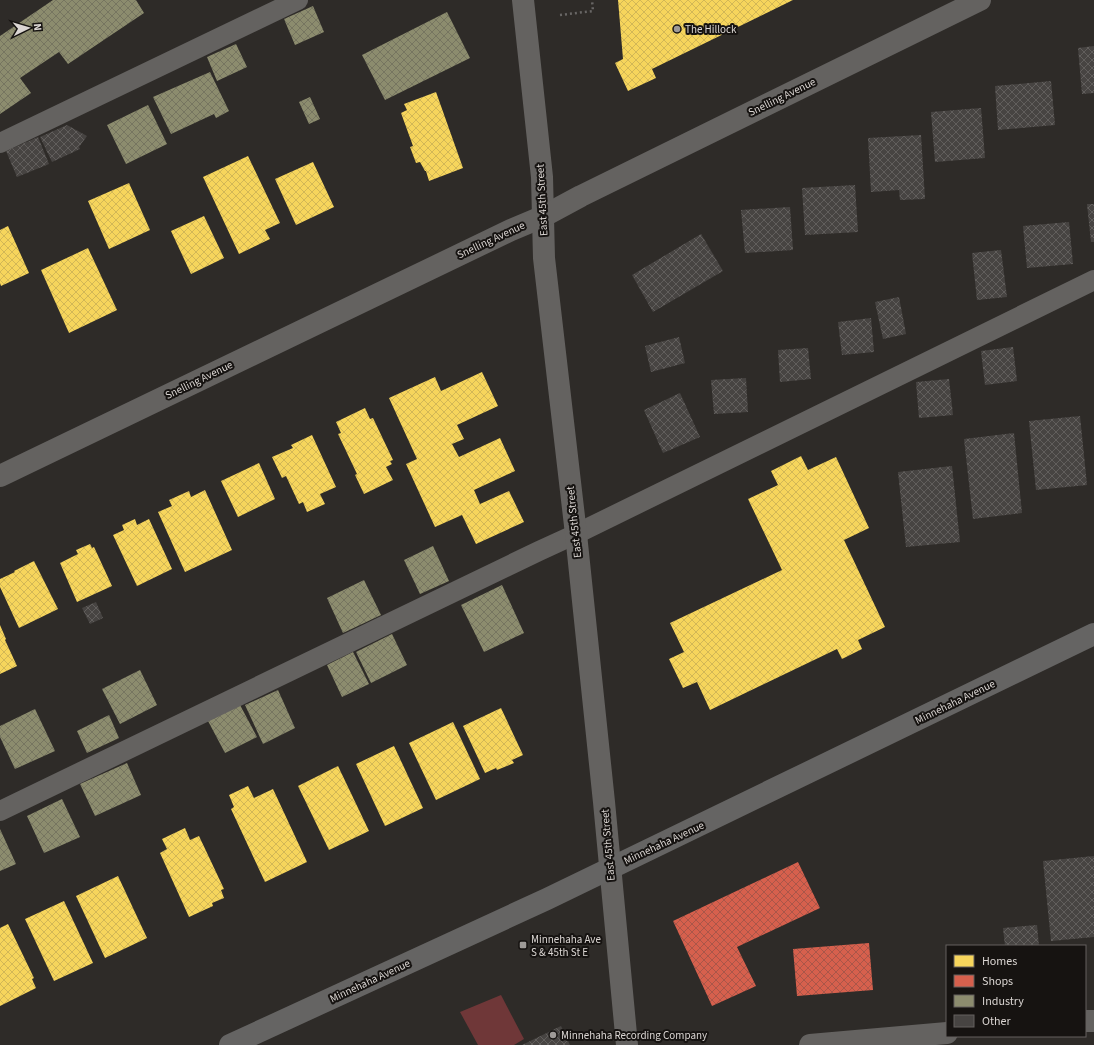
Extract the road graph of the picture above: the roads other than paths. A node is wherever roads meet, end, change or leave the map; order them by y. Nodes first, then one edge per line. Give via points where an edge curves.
1 (298, 0) edge
2 (522, 0) edge
3 (980, 0) edge
4 (0, 143) edge
5 (542, 217) junction
6 (1094, 280) edge
7 (0, 476) edge
8 (576, 534) junction
9 (1094, 634) edge
10 (0, 811) edge
11 (609, 869) junction
12 (946, 1033) edge
13 (230, 1045) edge
14 (627, 1045) edge
15 (810, 1045) edge

1 - 4 lane
2 - 5 street, East 45th Street via 542,178
3 - 5 street, Snelling Avenue
5 - 7 street, Snelling Avenue
5 - 8 street, East 45th Street via 544,258
6 - 8 lane
8 - 10 lane
8 - 11 street, East 45th Street
9 - 11 main road, Minnehaha Avenue
11 - 13 main road, Minnehaha Avenue
11 - 14 street, East 45th Street
12 - 15 street

